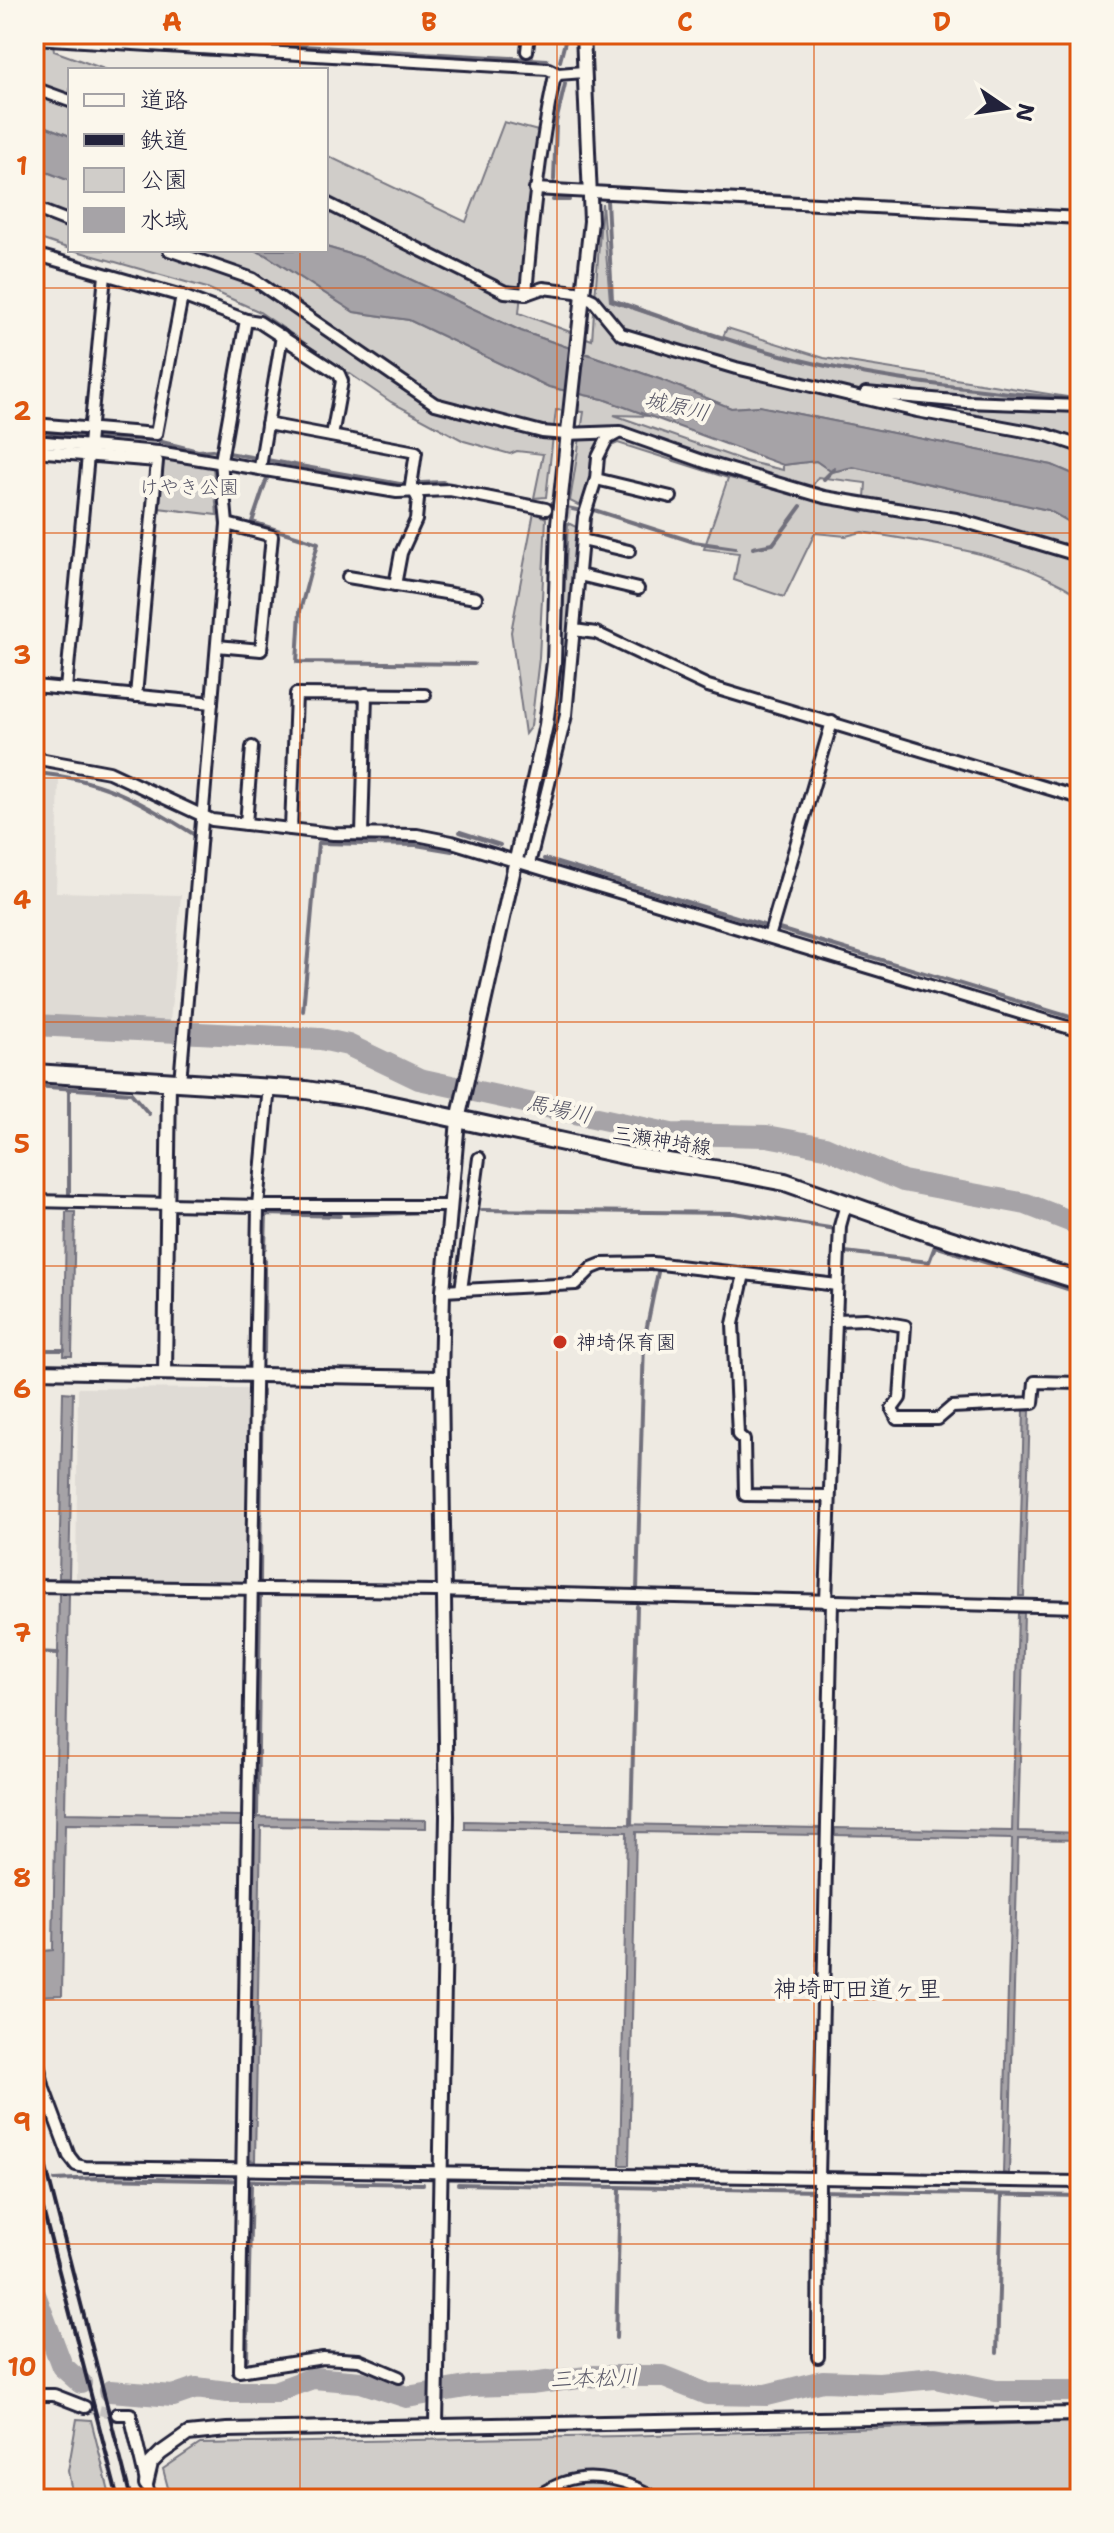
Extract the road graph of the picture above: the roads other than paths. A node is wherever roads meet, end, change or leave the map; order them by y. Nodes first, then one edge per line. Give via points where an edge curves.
1 (529, 34) edge
2 (583, 34) edge
3 (34, 38) edge
4 (527, 51) dead end
5 (584, 72) junction
6 (558, 74) junction
7 (34, 88) edge
8 (68, 100) edge
9 (535, 189) junction
10 (590, 191) junction
11 (328, 204) edge
12 (34, 208) edge
13 (1080, 218) edge
14 (68, 221) edge
15 (175, 252) edge
16 (35, 254) edge
17 (105, 275) junction
18 (34, 276) edge
19 (526, 294) junction
20 (182, 296) junction
21 (584, 298) junction
22 (246, 320) junction
23 (282, 336) junction
24 (844, 393) junction
25 (1080, 406) edge
26 (34, 424) edge
27 (267, 424) junction
28 (91, 429) junction
29 (620, 432) junction
30 (566, 434) junction
31 (332, 436) junction
32 (34, 441) edge
33 (1080, 446) edge
34 (89, 447) junction
35 (34, 451) edge
36 (221, 461) junction
37 (260, 467) junction
38 (596, 479) junction
39 (411, 486) junction
40 (671, 497) dead end
41 (546, 509) tunnel mouth
42 (571, 514) tunnel mouth
43 (584, 517) junction
44 (227, 524) junction
45 (582, 540) junction
46 (629, 551) dead end
47 (1080, 558) edge
48 (579, 575) junction
49 (348, 577) dead end
50 (395, 585) junction
51 (638, 589) dead end
52 (476, 598) dead end
53 (574, 630) junction
54 (217, 646) junction
55 (34, 686) edge
56 (66, 689) junction
57 (366, 694) junction
58 (425, 695) dead end
59 (136, 696) junction
60 (212, 703) junction
61 (832, 722) junction
62 (252, 747) dead end
63 (34, 758) edge
64 (1080, 798) edge
65 (202, 816) junction
66 (246, 824) junction
67 (291, 829) junction
68 (362, 834) junction
69 (516, 859) junction
70 (529, 864) junction
71 (769, 937) junction
72 (1080, 1031) edge
73 (34, 1073) edge
74 (174, 1082) junction
75 (269, 1086) junction
76 (459, 1112) junction
77 (479, 1158) dead end
78 (34, 1201) edge
79 (167, 1204) junction
80 (846, 1204) junction
81 (258, 1206) junction
82 (450, 1206) junction
83 (744, 1274) junction
84 (1080, 1281) edge
85 (837, 1285) junction
86 (461, 1290) junction
87 (443, 1291) junction
88 (836, 1320) junction
89 (34, 1371) edge
90 (165, 1372) junction
91 (255, 1374) junction
92 (441, 1378) junction
93 (1080, 1383) edge
94 (828, 1496) junction
95 (34, 1586) edge
96 (252, 1588) junction
97 (446, 1592) junction
98 (829, 1602) junction
99 (1080, 1607) edge
100 (34, 2047) edge
101 (441, 2170) junction
102 (242, 2177) junction
103 (1080, 2182) edge
104 (819, 2187) junction
105 (818, 2357) dead end
106 (399, 2377) dead end
107 (34, 2395) edge
108 (85, 2407) tunnel mouth
109 (117, 2414) tunnel mouth
110 (1080, 2414) edge
111 (436, 2425) junction
112 (146, 2484) junction
113 (150, 2499) edge
114 (530, 2499) edge
115 (659, 2499) edge

1 - 4 street
2 - 5 street
3 - 6 street via 548,69
5 - 6 street
5 - 10 street
6 - 9 street
7 - 8 street
9 - 10 street
9 - 19 street
10 - 13 street
10 - 21 street
11 - 19 street via 505,292
12 - 14 street
15 - 30 street via 253,279 435,404
16 - 17 street
16 - 18 street
17 - 20 street
17 - 28 street
19 - 21 street via 543,288
20 - 22 street
20 - 28 street via 156,434
21 - 24 street via 593,300 621,334
21 - 30 street
22 - 23 street
22 - 36 street
23 - 27 street
23 - 31 street via 339,374
24 - 25 street
24 - 33 street
26 - 28 street
27 - 31 street
27 - 37 street
28 - 34 street
29 - 30 street
29 - 38 street via 607,439
29 - 47 street via 824,497 956,519
30 - 69 street via 554,662 546,725
31 - 39 street via 416,452
32 - 34 street
34 - 35 street
34 - 36 street
34 - 56 street
34 - 59 street via 157,461
36 - 37 street
36 - 44 street
37 - 39 street via 397,492
38 - 40 street
38 - 43 street
39 - 41 street
39 - 50 street via 418,499 416,520 401,553
42 - 43 street
43 - 45 street
44 - 54 street
44 - 54 street via 272,536 261,650
45 - 46 street
45 - 48 street
48 - 51 street
48 - 53 street
49 - 50 street
50 - 52 street
53 - 61 street via 596,633 708,686
53 - 70 street via 566,715
54 - 60 street
55 - 56 street
56 - 59 street
57 - 58 street
57 - 67 street via 296,694
57 - 68 street
59 - 60 street
60 - 65 street
61 - 64 street
61 - 71 street
62 - 66 street
63 - 65 street via 109,772
65 - 66 street
65 - 74 street via 185,1018
66 - 67 street
67 - 68 street
68 - 69 street via 417,835
69 - 70 street
69 - 76 street
70 - 71 street
71 - 72 street
73 - 74 main road, 三瀬神埼線
74 - 75 main road, 三瀬神埼線
74 - 79 street
75 - 76 main road, 三瀬神埼線
75 - 81 street
76 - 80 main road, 三瀬神埼線 via 628,1156 785,1182
76 - 82 street
77 - 86 street
78 - 79 street
79 - 81 street
79 - 90 street
80 - 84 main road, 三瀬神埼線
80 - 85 street
81 - 82 street
81 - 91 street
82 - 87 street
83 - 85 street
83 - 86 street via 653,1263 602,1264 576,1284
83 - 94 street via 733,1324 745,1495
85 - 88 street
86 - 87 street
87 - 92 street
88 - 93 street via 905,1326 900,1398 892,1409 897,1419 938,1419 952,1407 1033,1403 1035,1382
88 - 94 street
89 - 90 street
90 - 91 street
91 - 92 street
91 - 96 street
92 - 97 street
94 - 98 street
95 - 96 street
96 - 97 street
96 - 102 street
97 - 98 street
97 - 101 street
98 - 99 street
98 - 104 street
100 - 102 street via 44,2089 76,2165
101 - 102 street
101 - 104 street
101 - 111 street via 442,2375
102 - 106 street via 239,2371 323,2358 359,2360
103 - 104 street
104 - 105 street
107 - 108 street via 54,2395
109 - 112 street via 130,2414
110 - 111 street
111 - 112 street via 188,2434 151,2463
112 - 113 street
114 - 115 street via 564,2482 595,2477 643,2489

